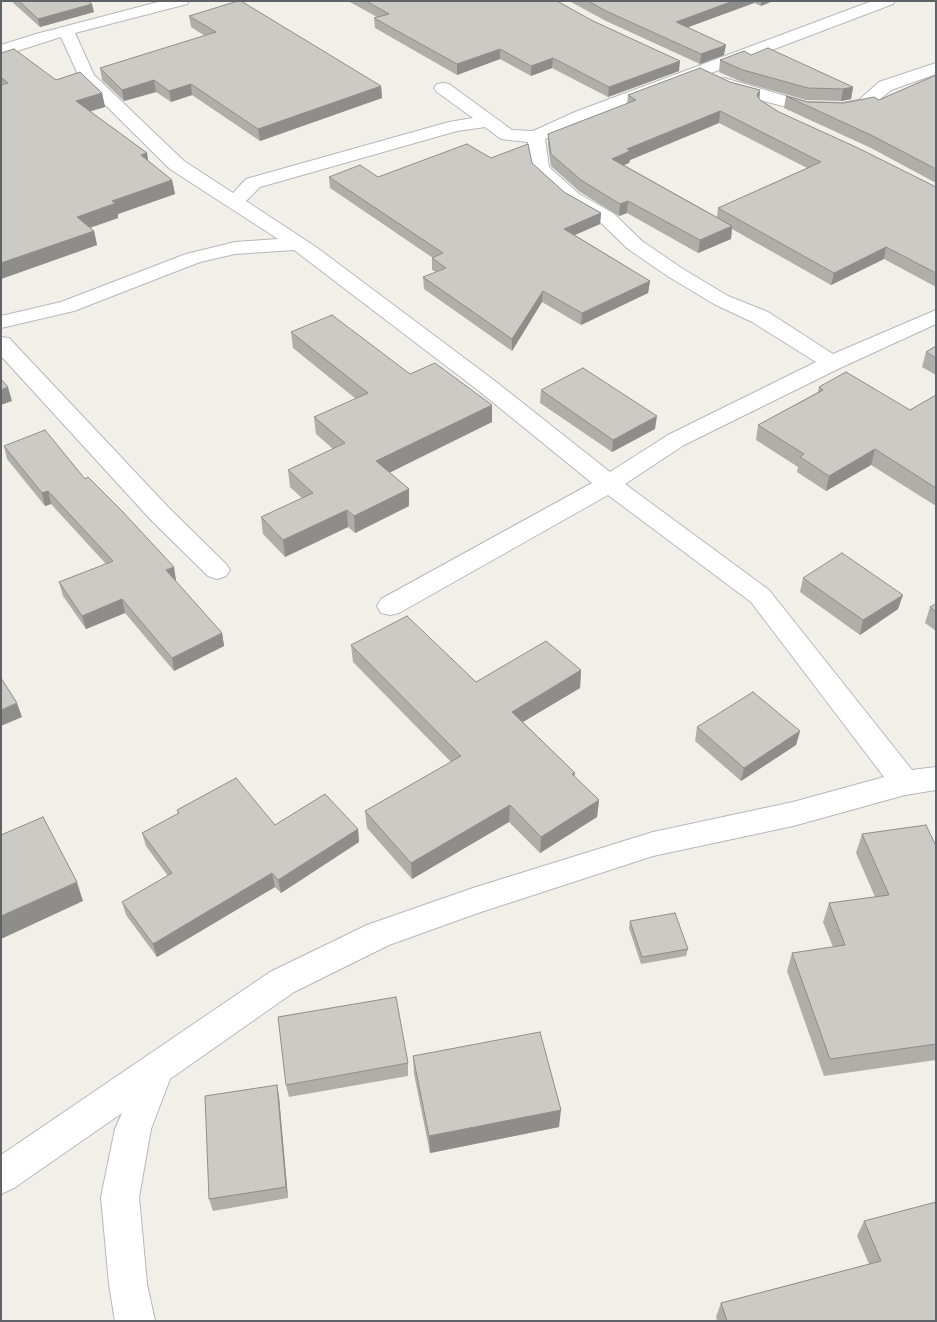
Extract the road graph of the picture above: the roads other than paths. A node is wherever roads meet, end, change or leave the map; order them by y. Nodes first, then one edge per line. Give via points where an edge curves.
1 (181, 1) edge
2 (887, 1) edge
3 (66, 31) junction
4 (1, 51) edge
5 (680, 64) dead end
6 (936, 68) edge
7 (698, 72) junction
8 (443, 88) dead end
9 (735, 88) junction
10 (489, 121) junction
11 (792, 122) edge
12 (537, 147) junction
13 (234, 202) junction
14 (298, 244) junction
15 (936, 316) edge
16 (1, 322) edge
17 (1, 343) edge
18 (832, 363) junction
19 (609, 484) junction
20 (218, 570) dead end
21 (390, 606) dead end
22 (936, 778) edge
23 (905, 783) junction
24 (158, 1066) junction
25 (1, 1176) edge
26 (135, 1321) edge

1 - 3 street
2 - 7 street
3 - 4 street
3 - 13 street via 87,77 177,165
5 - 7 street
6 - 9 street via 885,86 864,104 841,108 806,107
7 - 9 street
7 - 12 street via 581,116
8 - 10 street
9 - 11 street
10 - 12 street via 508,135
10 - 13 street via 455,126 253,182
12 - 18 street via 540,168 572,198 606,217 635,245 721,300 760,317
13 - 14 street
14 - 16 street via 235,248 193,258 67,307
14 - 19 street via 487,386
15 - 18 street
17 - 20 street via 160,514
18 - 19 street via 676,440
19 - 21 street
19 - 23 street via 760,596
22 - 23 street
23 - 24 street via 793,814 653,844 473,901 378,936 282,982
24 - 25 street
24 - 26 street via 133,1129 120,1197 128,1284

